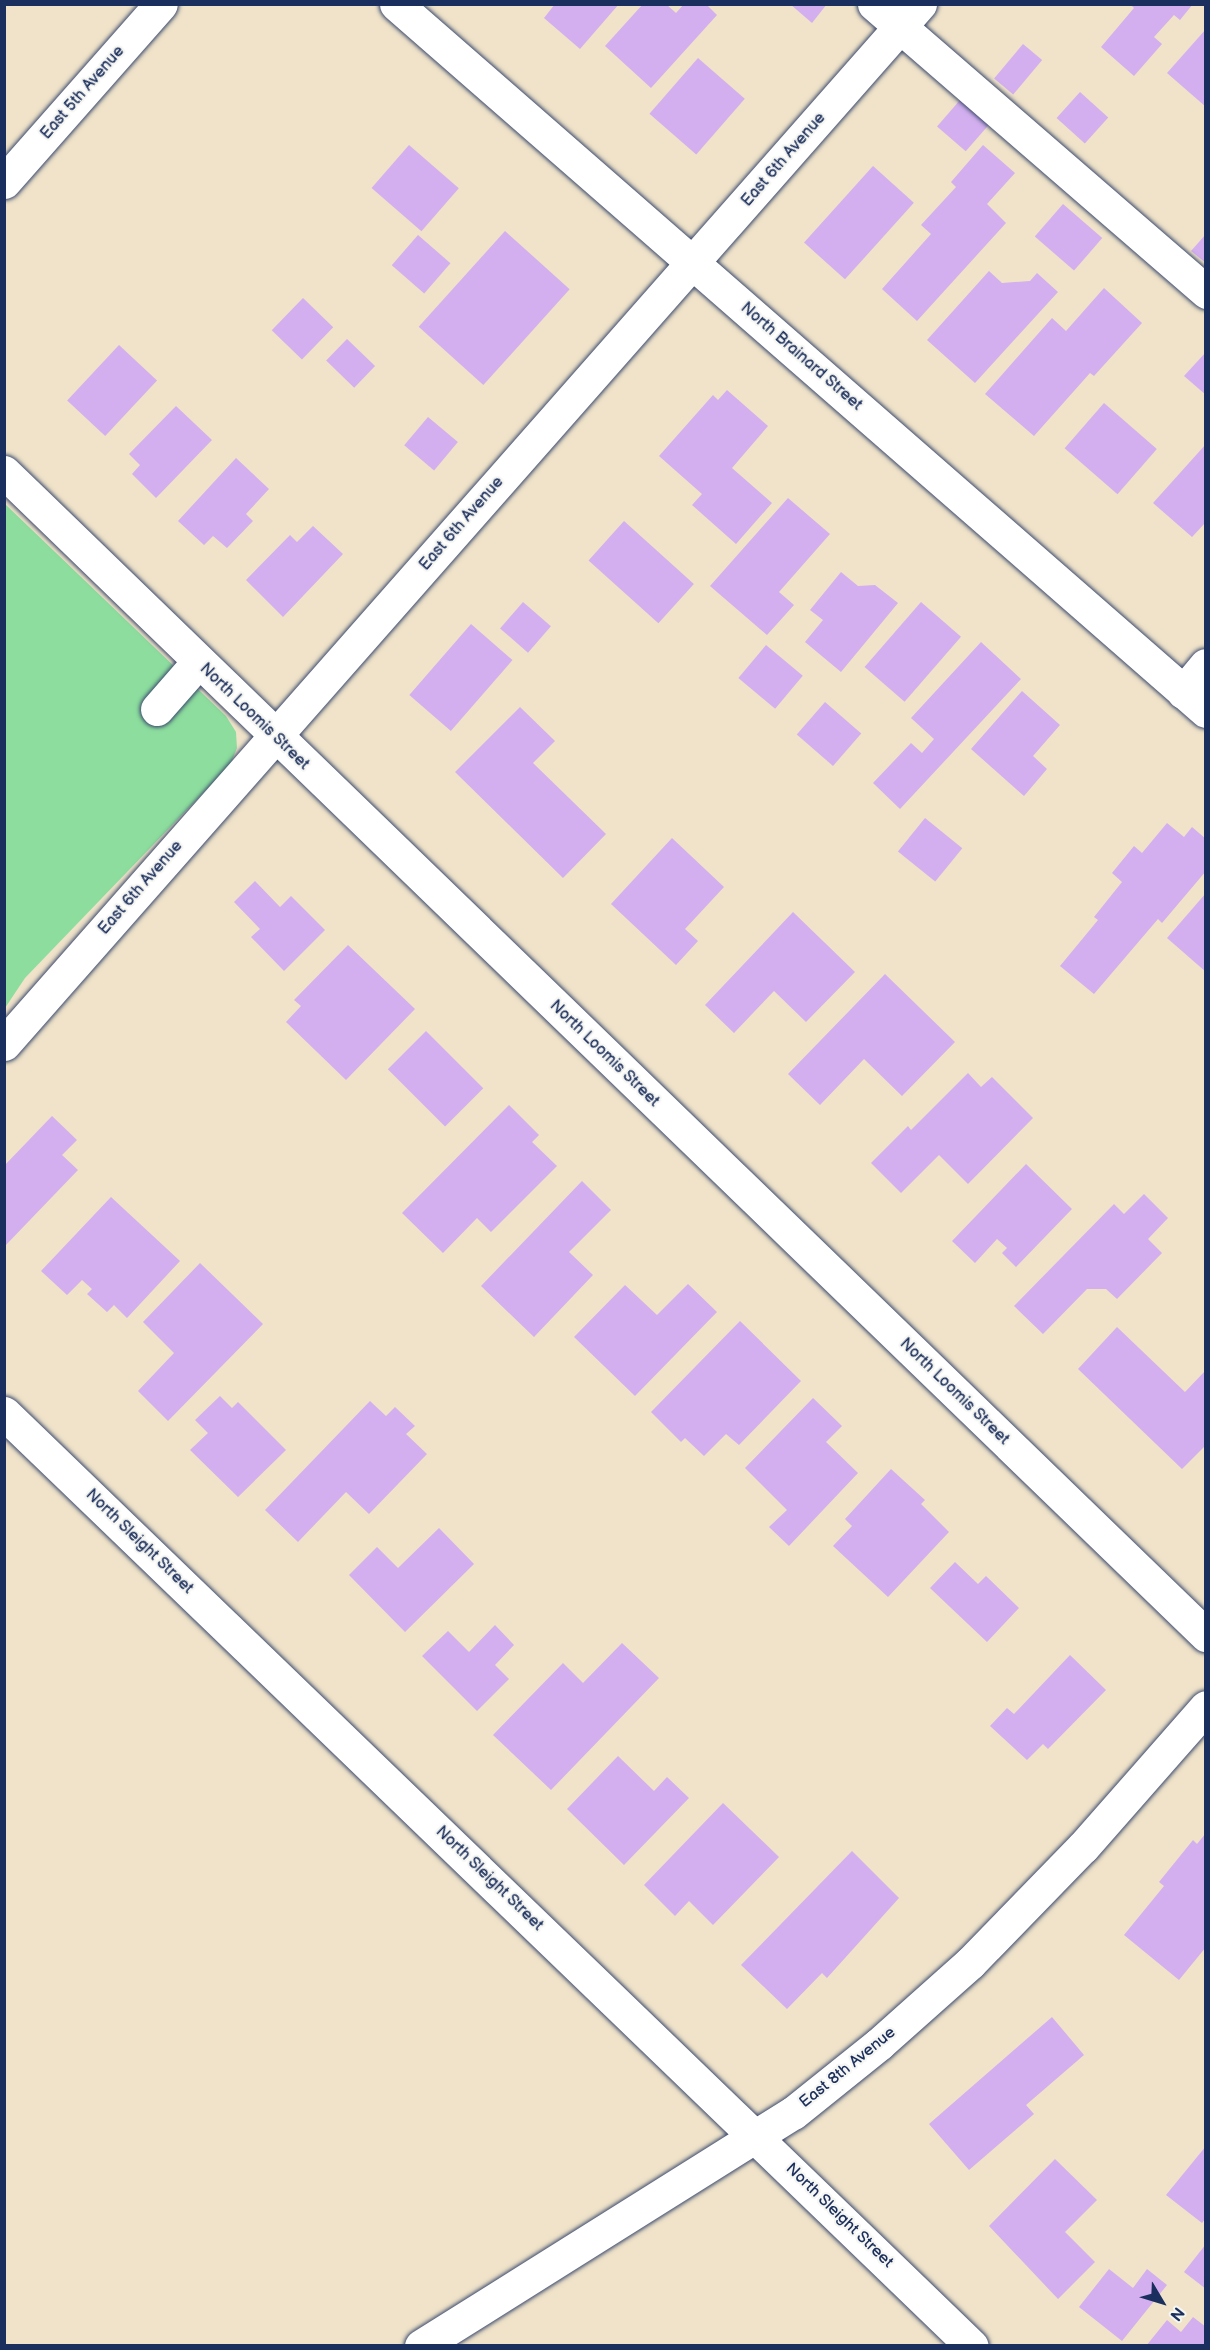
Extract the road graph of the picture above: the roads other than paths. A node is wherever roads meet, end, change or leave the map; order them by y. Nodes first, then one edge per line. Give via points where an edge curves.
1 (161, 4) edge
2 (396, 4) edge
3 (874, 4) edge
4 (910, 16) edge
5 (4, 182) edge
6 (693, 262) junction
7 (1206, 292) edge
8 (4, 472) edge
9 (198, 662) junction
10 (1206, 665) edge
11 (1194, 701) edge
12 (157, 709) dead end
13 (274, 736) junction
14 (4, 1044) edge
15 (4, 1413) edge
16 (1206, 1635) edge
17 (1206, 1707) edge
18 (757, 2136) junction
19 (421, 2346) edge
20 (972, 2346) edge

1 - 5 street, East 5th Avenue
2 - 6 street, North Brainard Street
3 - 4 street
4 - 6 street, East 6th Avenue
4 - 7 street
6 - 11 street, North Brainard Street
6 - 13 street, East 6th Avenue
8 - 9 street, North Loomis Street
9 - 12 street
9 - 13 street, North Loomis Street
10 - 11 street
13 - 14 street, East 6th Avenue
13 - 16 street, North Loomis Street
15 - 18 street, North Sleight Street
17 - 18 street, East 8th Avenue via 1083,1847 970,1963 879,2044 793,2113
18 - 19 street, East 8th Avenue
18 - 20 street, North Sleight Street

